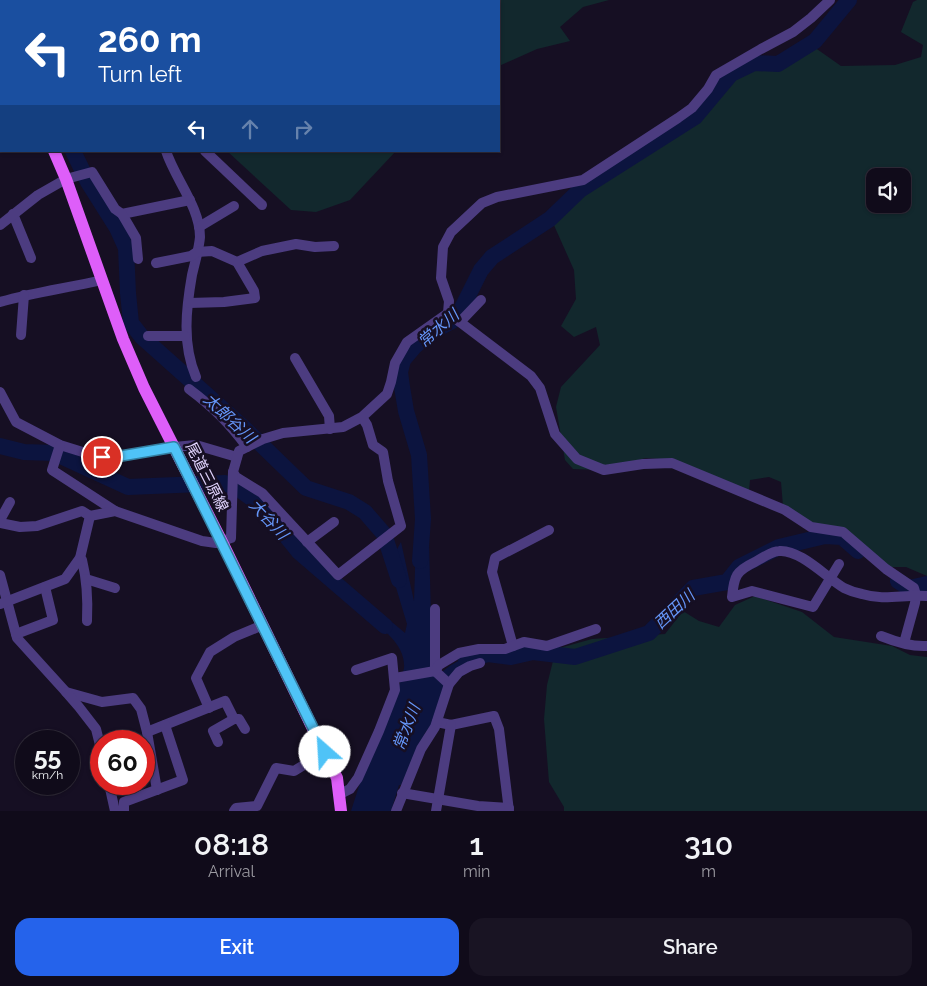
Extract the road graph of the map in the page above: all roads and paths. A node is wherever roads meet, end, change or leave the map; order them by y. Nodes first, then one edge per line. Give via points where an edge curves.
1 (830, 0) edge
2 (54, 152) edge
3 (166, 152) edge
4 (206, 152) edge
5 (66, 180) junction
6 (190, 200) junction
7 (262, 205) dead end
8 (234, 206) dead end
9 (12, 214) junction
10 (122, 214) junction
11 (0, 225) edge
12 (199, 227) junction
13 (334, 246) dead end
14 (197, 252) junction
15 (30, 258) dead end
16 (138, 259) dead end
17 (237, 262) junction
18 (156, 263) dead end
19 (102, 280) junction
20 (24, 295) junction
21 (481, 300) dead end
22 (0, 302) edge
23 (188, 303) junction
24 (448, 313) junction
25 (460, 322) junction
26 (22, 335) dead end
27 (148, 336) dead end
28 (185, 336) junction
29 (295, 358) dead end
30 (196, 377) dead end
31 (189, 389) dead end
32 (0, 392) edge
33 (362, 418) junction
34 (330, 428) junction
35 (60, 445) junction
36 (250, 445) junction
37 (174, 447) junction
38 (238, 457) junction
39 (233, 472) junction
40 (10, 502) dead end
41 (115, 511) junction
42 (90, 516) junction
43 (0, 522) edge
44 (334, 522) dead end
45 (549, 530) dead end
46 (222, 542) junction
47 (307, 542) junction
48 (80, 558) junction
49 (839, 564) dead end
50 (0, 575) edge
51 (830, 578) junction
52 (86, 579) junction
53 (45, 587) junction
54 (115, 588) dead end
55 (922, 596) edge
56 (4, 603) edge
57 (435, 609) dead end
58 (87, 621) dead end
59 (263, 624) junction
60 (596, 629) dead end
61 (16, 634) junction
62 (881, 636) dead end
63 (904, 644) junction
64 (513, 646) junction
65 (927, 646) edge
66 (480, 664) dead end
67 (356, 670) dead end
68 (435, 671) junction
69 (395, 678) junction
70 (449, 684) junction
71 (66, 692) junction
72 (209, 708) junction
73 (234, 719) junction
74 (437, 722) junction
75 (451, 725) junction
76 (166, 726) junction
77 (244, 729) dead end
78 (96, 730) edge
79 (146, 730) edge
80 (153, 730) edge
81 (218, 742) dead end
82 (325, 752) junction
83 (155, 778) edge
84 (157, 790) junction
85 (402, 793) junction
86 (340, 794) junction
87 (111, 795) edge
88 (438, 800) junction
89 (256, 809) edge
90 (478, 809) edge
91 (509, 809) edge
92 (115, 811) edge
93 (124, 811) edge
94 (234, 811) edge
95 (341, 811) edge
96 (396, 811) edge
97 (436, 811) edge

1 - 24 street via 794,32 716,75 692,108 583,180 497,197 482,203 451,232 443,247 441,278 449,301
2 - 5 main road, 尾道三原線
3 - 6 street
4 - 7 street
5 - 9 street
5 - 10 street via 92,172 115,209
5 - 19 main road, 尾道三原線
6 - 10 street
6 - 12 street
8 - 12 street
9 - 11 street
9 - 15 street
10 - 16 street via 136,238
12 - 14 street
13 - 17 street via 296,244 262,251
14 - 17 street via 212,251
14 - 18 street
14 - 23 street
17 - 23 street via 256,298
19 - 20 street
19 - 37 main road, 尾道三原線 via 144,388
20 - 22 street
20 - 26 street
21 - 25 street
23 - 28 street
24 - 25 street
24 - 33 street via 407,342 394,363 387,394
25 - 55 street via 531,376 540,388 555,434 577,459 604,470 672,463 785,510 811,527 843,532
27 - 28 street
28 - 30 street
29 - 34 street via 329,416
31 - 36 street via 212,406
32 - 35 street via 16,422
33 - 34 street via 343,427
33 - 47 street via 374,445 383,452 401,526 338,576
34 - 36 street via 283,433
35 - 37 street via 102,457
35 - 41 street via 52,470
36 - 38 street via 239,451
37 - 38 street via 196,445
37 - 46 main road, 尾道三原線
38 - 39 street
39 - 46 street via 230,538
39 - 47 street via 262,493
40 - 43 street
41 - 42 street
41 - 46 street via 202,541
42 - 43 street via 82,511 37,526 20,527
42 - 48 street
44 - 47 street
45 - 64 street via 495,558 492,572
46 - 59 main road, 尾道三原線
48 - 52 street
48 - 53 street via 65,579
49 - 51 street
50 - 56 street
51 - 51 street via 813,607 752,591 732,597 733,583 741,568 778,550 793,552
51 - 55 street via 846,589 878,598
52 - 54 street
52 - 58 street
53 - 56 street
53 - 61 street via 53,620
55 - 63 street
56 - 61 street
57 - 68 street
59 - 72 street via 210,652 196,678
59 - 82 main road, 尾道三原線
60 - 64 street via 547,646 524,642
61 - 71 street
62 - 63 street
63 - 65 street
64 - 68 street via 459,653
66 - 70 street via 459,672
67 - 69 street via 392,658
68 - 69 street
68 - 70 street
69 - 86 street via 389,707 358,778 350,789
70 - 74 street
71 - 78 street
71 - 79 street via 102,702 133,698 141,709
72 - 73 street via 225,701
72 - 76 street
73 - 77 street via 239,719
73 - 81 street via 213,731
74 - 75 street
74 - 85 street
75 - 88 street
75 - 91 street via 494,716 499,729
76 - 80 street
76 - 84 street via 183,780
82 - 86 main road, 尾道三原線 via 337,778
82 - 89 street via 294,771 276,768
83 - 84 street
84 - 93 street via 124,802
85 - 88 street
85 - 96 street
86 - 95 main road, 尾道三原線
87 - 92 street
88 - 90 street
88 - 97 street
89 - 94 street via 236,808
90 - 91 street

